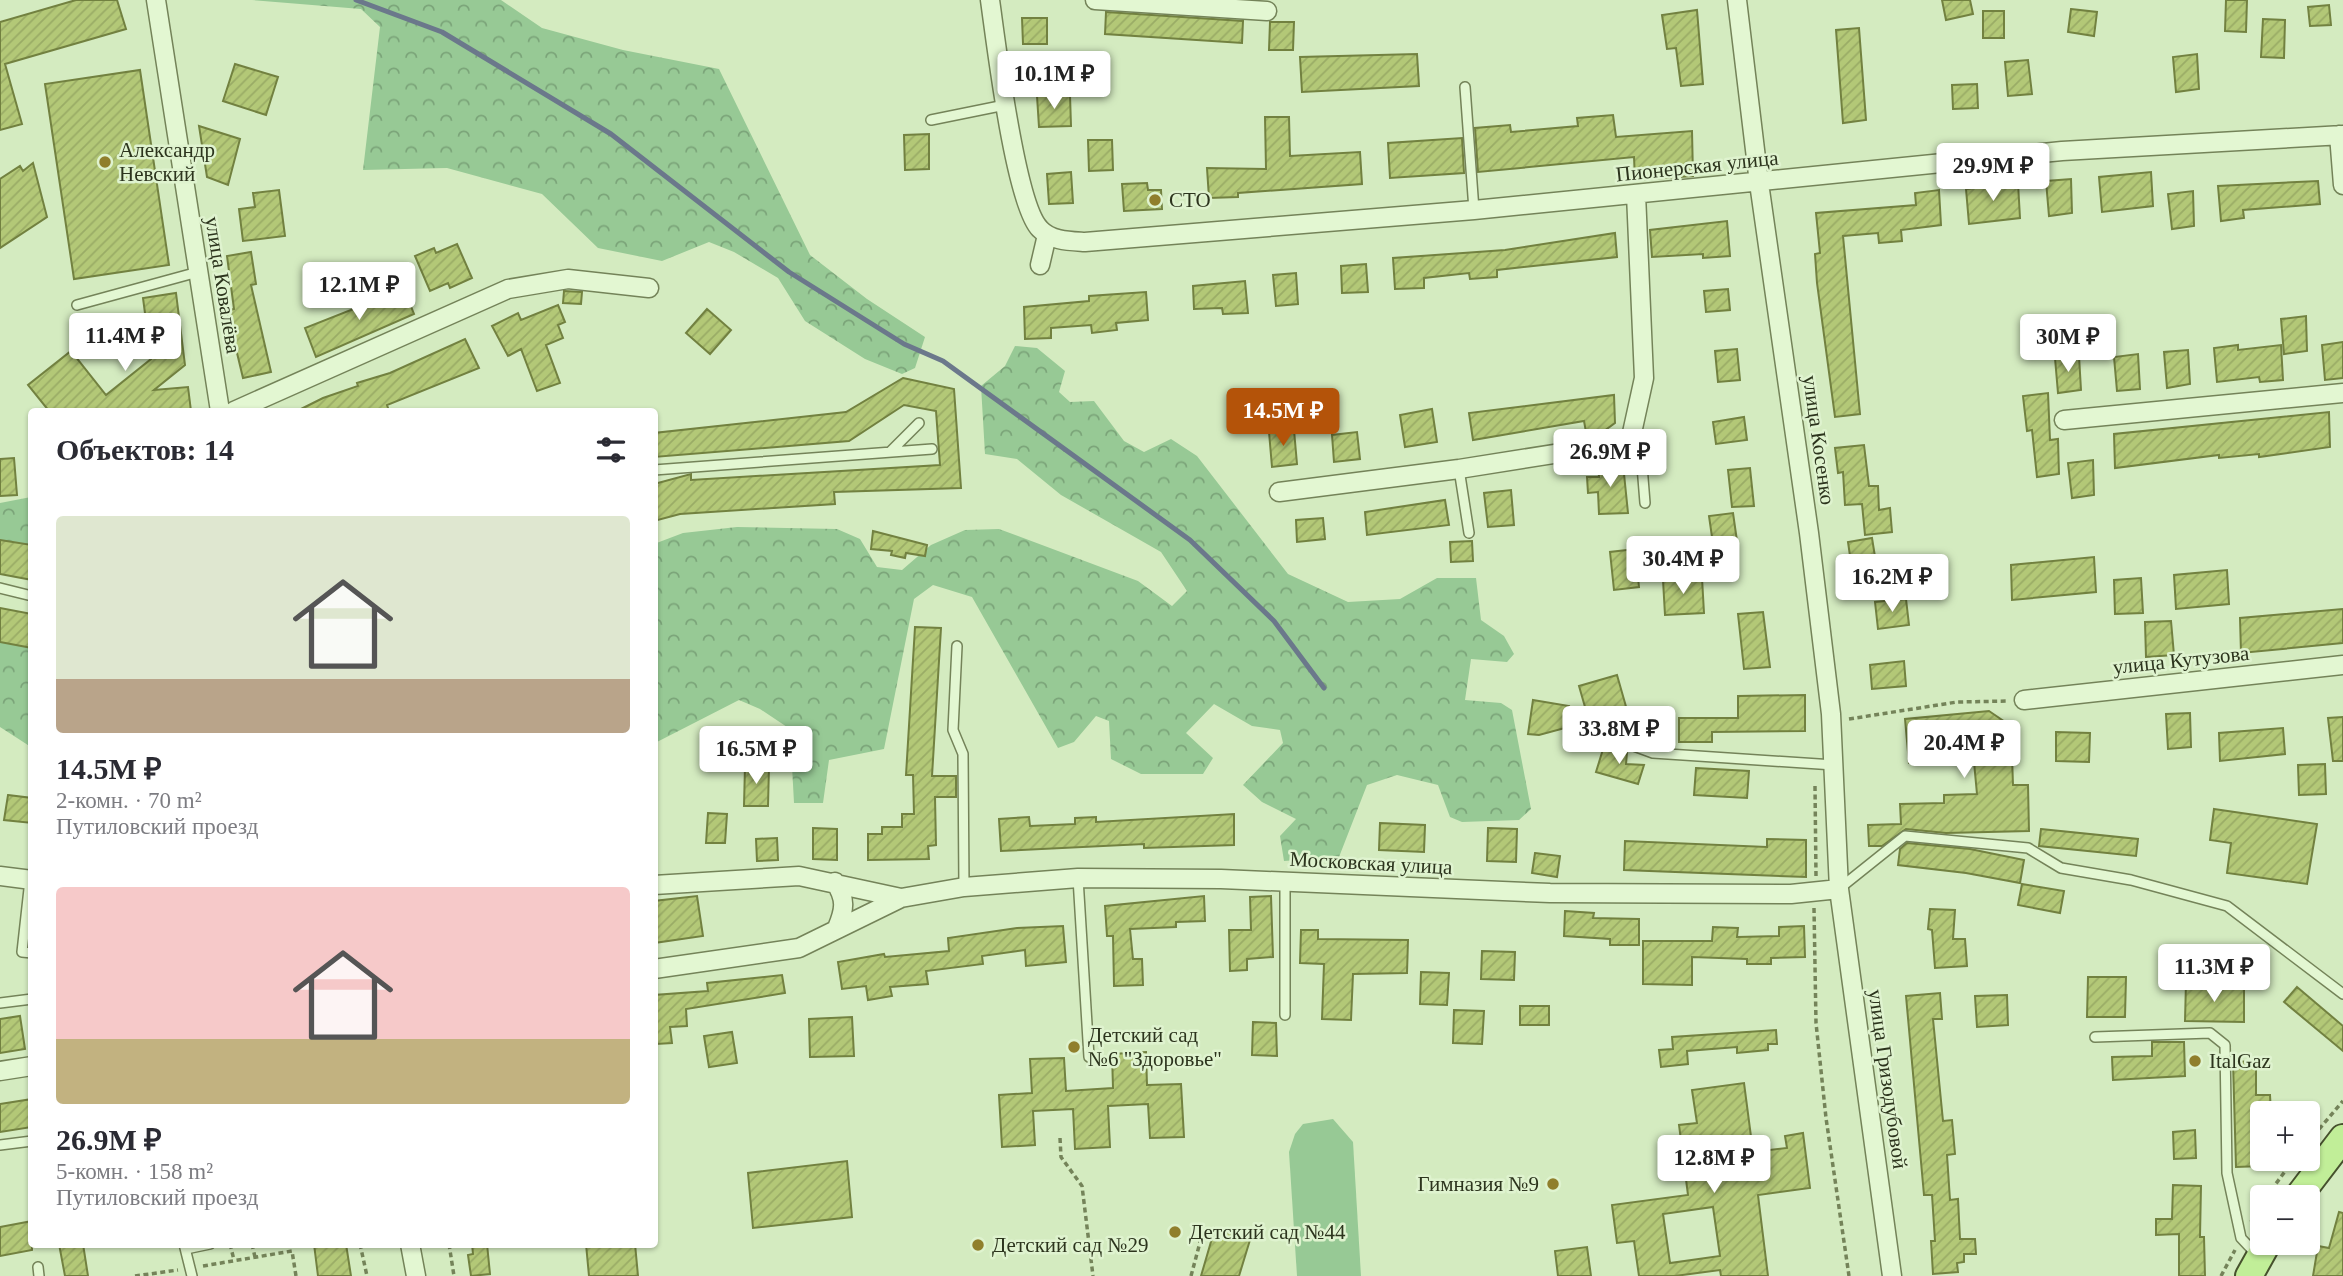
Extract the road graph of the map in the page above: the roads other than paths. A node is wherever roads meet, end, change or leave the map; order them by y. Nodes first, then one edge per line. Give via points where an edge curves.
1 (156, 0) edge
2 (990, 0) edge
3 (1095, 0) edge
4 (1737, 0) edge
5 (1268, 11) dead end
6 (1465, 87) dead end
7 (1005, 105) junction
8 (931, 120) dead end
9 (2341, 135) edge
10 (1759, 183) junction
11 (2343, 185) edge
12 (1636, 194) junction
13 (1474, 210) junction
14 (1051, 237) junction
15 (1040, 265) dead end
16 (198, 272) junction
17 (649, 288) dead end
18 (77, 305) dead end
19 (2343, 393) edge
20 (220, 408) edge
21 (241, 408) edge
22 (2064, 420) dead end
23 (919, 423) dead end
24 (1630, 442) junction
25 (932, 449) dead end
26 (891, 451) junction
27 (1459, 469) junction
28 (658, 470) edge
29 (1279, 492) dead end
30 (1645, 503) dead end
31 (1469, 533) dead end
32 (0, 588) edge
33 (28, 595) edge
34 (957, 646) dead end
35 (2343, 665) edge
36 (2024, 700) road end
37 (1582, 727) dead end
38 (1836, 765) junction
39 (0, 876) edge
40 (1078, 878) junction
41 (28, 880) edge
42 (835, 882) junction
43 (1285, 882) junction
44 (658, 885) edge
45 (964, 887) junction
46 (1839, 889) junction
47 (901, 898) junction
48 (838, 928) junction
49 (28, 935) edge
50 (27, 953) edge
51 (658, 968) edge
52 (2343, 994) edge
53 (28, 1000) edge
54 (0, 1003) edge
55 (1285, 1015) dead end
56 (2095, 1037) dead end
57 (1089, 1057) dead end
58 (28, 1067) edge
59 (0, 1071) edge
60 (2343, 1138) edge
61 (28, 1141) edge
62 (0, 1145) edge
63 (2307, 1185) edge
64 (185, 1248) edge
65 (411, 1248) edge
66 (2259, 1258) edge
67 (191, 1272) edge
68 (416, 1276) edge
69 (1892, 1276) edge

1 - 16 street, улица Ковалёва
2 - 7 street
3 - 5 street
4 - 10 street, улица Косенко
6 - 13 lane
7 - 8 lane
7 - 14 street via 1027,208
9 - 10 street, Пионерская улица via 2062,151
9 - 11 street
10 - 12 street, Пионерская улица
10 - 38 street, улица Косенко via 1810,533
12 - 13 street, Пионерская улица
12 - 24 street via 1644,378
13 - 14 street, Пионерская улица via 1110,241
14 - 15 street
16 - 18 lane
16 - 20 street, улица Ковалёва
17 - 21 street via 568,279 508,289
19 - 22 street
23 - 26 lane
24 - 27 street
24 - 30 lane via 1641,453
25 - 26 lane
26 - 28 lane
27 - 29 street
27 - 31 lane
32 - 33 lane
34 - 45 lane via 953,730 963,754
35 - 36 street, улица Кутузова
37 - 38 lane via 1653,754
38 - 46 street, улица Косенко
39 - 41 street
40 - 43 street, Московская улица
40 - 45 street, Московская улица
40 - 57 lane
42 - 44 street, Московская улица via 799,876
42 - 47 street, Московская улица
42 - 48 street via 843,894
43 - 46 street, Московская улица via 1550,893 1814,893
43 - 55 lane
45 - 47 street, Московская улица
46 - 52 lane via 1905,836 2028,849 2061,868 2131,880 2227,906
46 - 69 street, улица Гризодубовой
47 - 48 street, Московская улица
48 - 51 street, Московская улица via 799,948
49 - 50 lane
53 - 54 lane
56 - 66 lane via 2210,1033 2225,1045 2227,1173 2241,1238
58 - 59 street
60 - 63 main road
61 - 62 lane
64 - 67 lane
65 - 68 street

